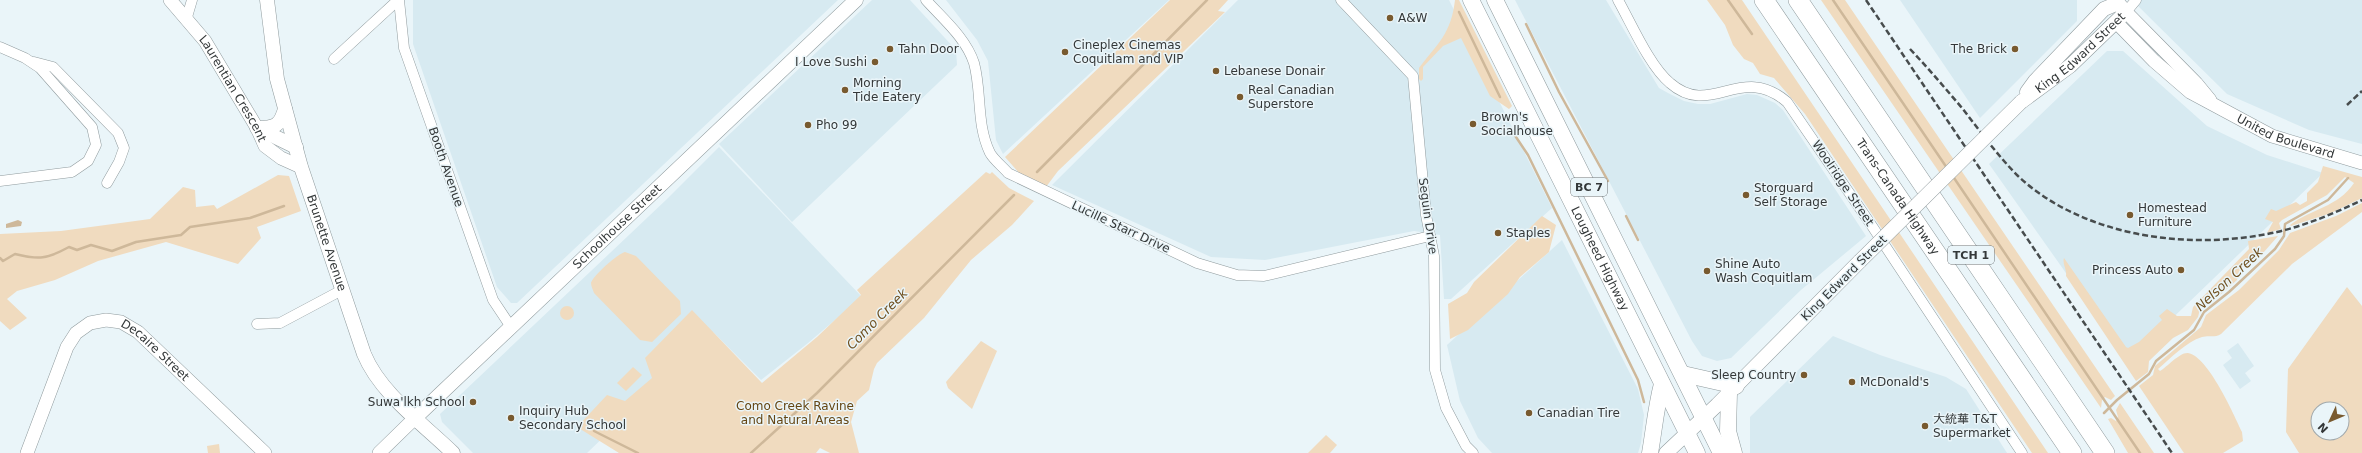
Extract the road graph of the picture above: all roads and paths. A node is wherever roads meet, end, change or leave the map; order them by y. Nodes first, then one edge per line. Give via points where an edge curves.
1 (170, 0) edge
2 (192, 0) edge
3 (266, 0) edge
4 (398, 0) edge
5 (856, 0) edge
6 (926, 0) edge
7 (1341, 0) edge
8 (1471, 0) edge
9 (1495, 0) edge
10 (1618, 0) edge
11 (1764, 0) edge
12 (1798, 0) edge
13 (2136, 0) edge
14 (2120, 4) edge
15 (2100, 5) edge
16 (187, 18) junction
17 (2116, 22) junction
18 (0, 47) edge
19 (334, 59) dead end
20 (32, 62) junction
21 (2021, 102) junction
22 (2212, 103) junction
23 (285, 109) junction
24 (257, 128) junction
25 (296, 146) junction
26 (2362, 163) edge
27 (301, 167) junction
28 (0, 182) edge
29 (108, 183) dead end
30 (1430, 236) junction
31 (342, 290) junction
32 (257, 324) dead end
33 (511, 327) junction
34 (1683, 374) junction
35 (1662, 384) junction
36 (1732, 390) junction
37 (1703, 417) junction
38 (416, 418) junction
39 (1687, 432) junction
40 (27, 453) edge
41 (265, 453) edge
42 (379, 453) edge
43 (453, 453) edge
44 (1473, 453) edge
45 (1650, 453) edge
46 (1666, 453) edge
47 (1697, 453) edge
48 (1721, 453) edge
49 (1734, 453) edge
50 (2022, 453) edge
51 (2072, 453) edge
52 (2105, 453) edge

1 - 16 street, Laurentian Crescent
2 - 16 street
3 - 23 main road, Brunette Avenue via 277,79
4 - 19 street
4 - 33 street, Booth Avenue via 404,48 493,300
5 - 33 main road, Schoolhouse Street
6 - 30 street, Lucille Starr Drive via 954,30 969,52 976,74 982,130 991,154 1008,173 1147,241 1197,263 1237,275 1264,276
7 - 30 street, Seguin Drive via 1413,76
8 - 35 main road, Lougheed Highway / BC 7
9 - 34 main road, Lougheed Highway / BC 7
10 - 50 street, Woolridge Street via 1658,70 1674,87 1686,93 1704,96 1742,86 1755,86 1772,91 1787,102
11 - 51 highway, Trans-Canada Highway / TCH 1
12 - 52 highway, TCH 1
13 - 14 street, King Edward Street
14 - 15 main road, King Edward Street
14 - 17 main road, King Edward Street
14 - 22 street, United Boulevard via 2196,82
15 - 17 main road, United Boulevard
15 - 21 main road, King Edward Street via 2035,81
16 - 24 street, Laurentian Crescent via 205,40
17 - 21 main road, King Edward Street via 2070,66
17 - 22 street, United Boulevard via 2175,81
18 - 20 street
20 - 28 street via 92,127 96,138 95,151 88,161 72,172
20 - 29 street via 53,67 118,133 124,148
21 - 36 main road, King Edward Street, bridge
22 - 26 street, United Boulevard via 2242,122 2272,136
23 - 24 main road via 276,126
23 - 25 main road, Brunette Avenue
24 - 25 main road
24 - 27 street, Laurentian Crescent via 266,146 281,158
25 - 27 main road, Brunette Avenue
27 - 31 main road, Brunette Avenue
30 - 44 street, Seguin Drive via 1434,256 1435,370 1446,408 1466,446
31 - 32 street via 280,323
31 - 38 main road, Brunette Avenue via 372,371 384,387
33 - 38 main road, Schoolhouse Street
34 - 36 main road
34 - 37 main road, Lougheed Highway / BC 7
35 - 39 main road, Lougheed Highway / BC 7
35 - 45 main road via 1655,410
36 - 37 main road, King Edward Street
36 - 49 main road via 1728,430
37 - 39 main road, King Edward Street
37 - 48 main road, Lougheed Highway / BC 7
38 - 42 street, Schoolhouse Street
38 - 43 main road, Brunette Avenue
39 - 46 main road, King Edward Street
39 - 47 main road, Lougheed Highway / BC 7
40 - 41 street, Decaire Street via 71,339 88,324 106,320 121,322 138,332

